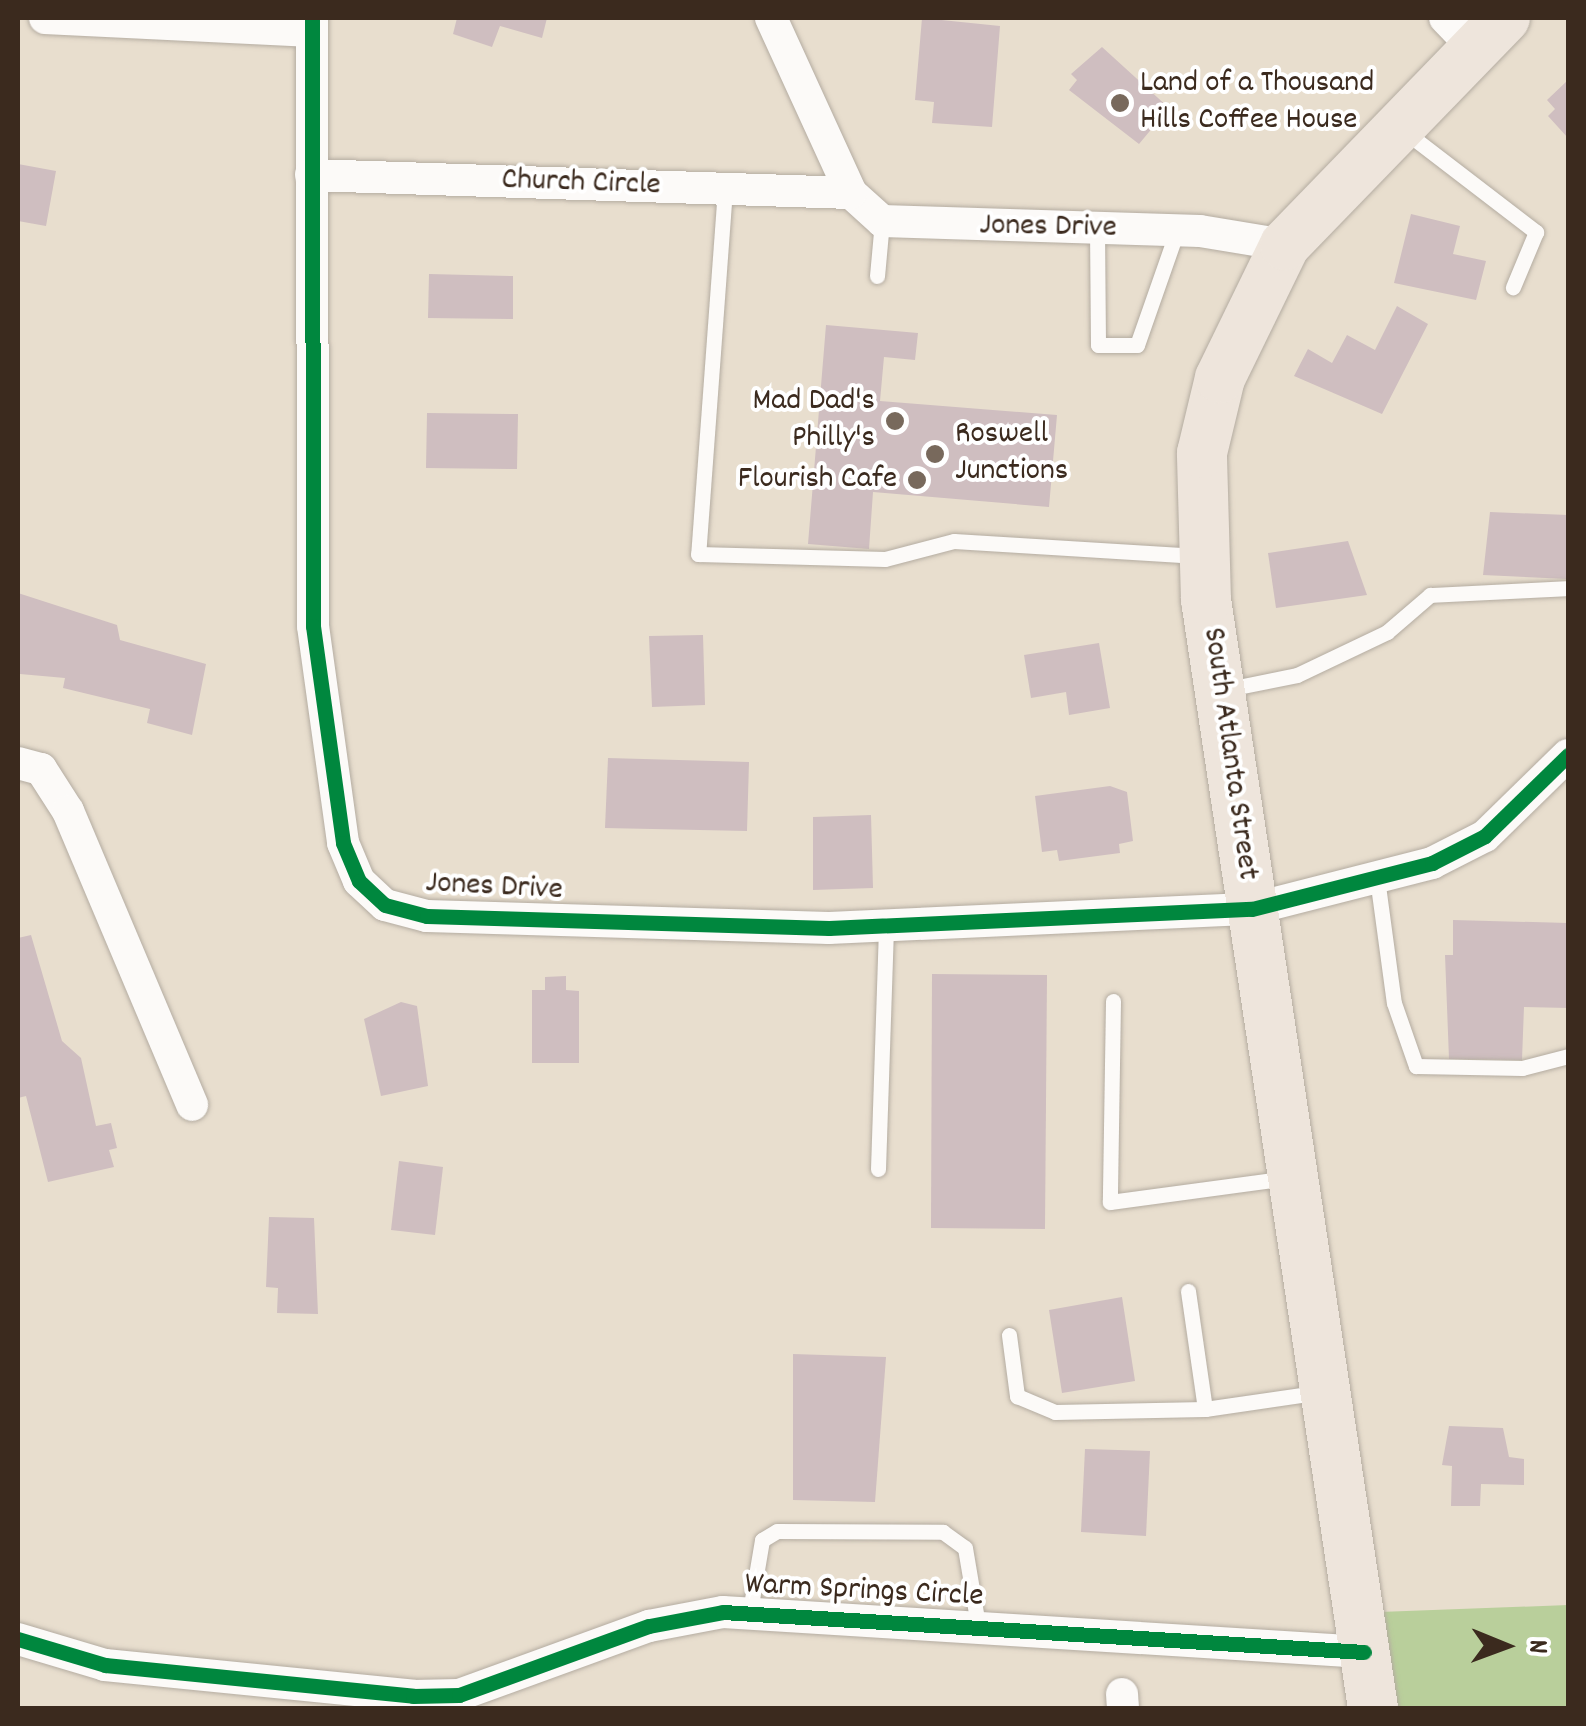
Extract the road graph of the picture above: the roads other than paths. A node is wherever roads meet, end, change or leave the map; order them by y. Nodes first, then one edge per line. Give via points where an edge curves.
1 (45, 18) edge
2 (771, 18) edge
3 (312, 24) edge
4 (1475, 28) edge
5 (1396, 125) junction
6 (311, 163) junction
7 (845, 180) junction
8 (725, 188) junction
9 (882, 221) junction
10 (1097, 228) junction
11 (1177, 230) junction
12 (1285, 245) junction
13 (877, 276) dead end
14 (1512, 287) dead end
15 (1202, 556) junction
16 (1568, 588) edge
17 (1219, 690) junction
18 (1568, 755) edge
19 (18, 763) edge
20 (1377, 878) junction
21 (1252, 909) junction
22 (886, 926) junction
23 (1113, 1001) dead end
24 (1568, 1056) edge
25 (192, 1106) dead end
26 (878, 1169) dead end
27 (1292, 1177) junction
28 (1188, 1291) dead end
29 (1008, 1335) dead end
30 (1325, 1392) junction
31 (1205, 1409) junction
32 (750, 1611) junction
33 (978, 1625) junction
34 (18, 1640) edge
35 (1364, 1652) junction
36 (1373, 1708) edge

1 - 3 street
2 - 7 street
3 - 6 street, Jones Drive
4 - 5 main road, South Atlanta Street
5 - 12 main road, South Atlanta Street
5 - 14 lane via 1536,232
6 - 8 street, Church Circle
6 - 22 street, Jones Drive via 313,626 343,843 358,881 386,905 427,916
7 - 8 street, Church Circle
7 - 9 street
8 - 15 lane via 698,554 885,559 954,542
9 - 10 street, Jones Drive
9 - 13 lane
10 - 11 street, Jones Drive
10 - 11 lane via 1098,344 1136,345
11 - 12 street, Jones Drive
12 - 15 main road, South Atlanta Street via 1220,378 1202,452
15 - 17 main road, South Atlanta Street
16 - 17 lane via 1430,595 1387,632 1297,675
17 - 21 main road, South Atlanta Street
18 - 20 street, Jones Drive via 1485,836
19 - 25 street via 40,769 68,811
20 - 21 street, Jones Drive
20 - 24 lane via 1394,1003 1416,1066 1522,1068
21 - 22 street, Jones Drive
21 - 27 main road, South Atlanta Street
22 - 26 lane
23 - 27 lane via 1110,1202
27 - 30 main road, South Atlanta Street
28 - 31 lane
29 - 31 lane via 1017,1396 1056,1412
30 - 31 lane
30 - 35 main road, South Atlanta Street
32 - 33 street, Warm Springs Circle
32 - 33 lane via 762,1540 777,1530 943,1532 965,1548
32 - 34 street, Warm Springs Circle via 650,1626 459,1694 428,1696 106,1665
33 - 35 street, Warm Springs Circle
35 - 36 main road, South Atlanta Street

